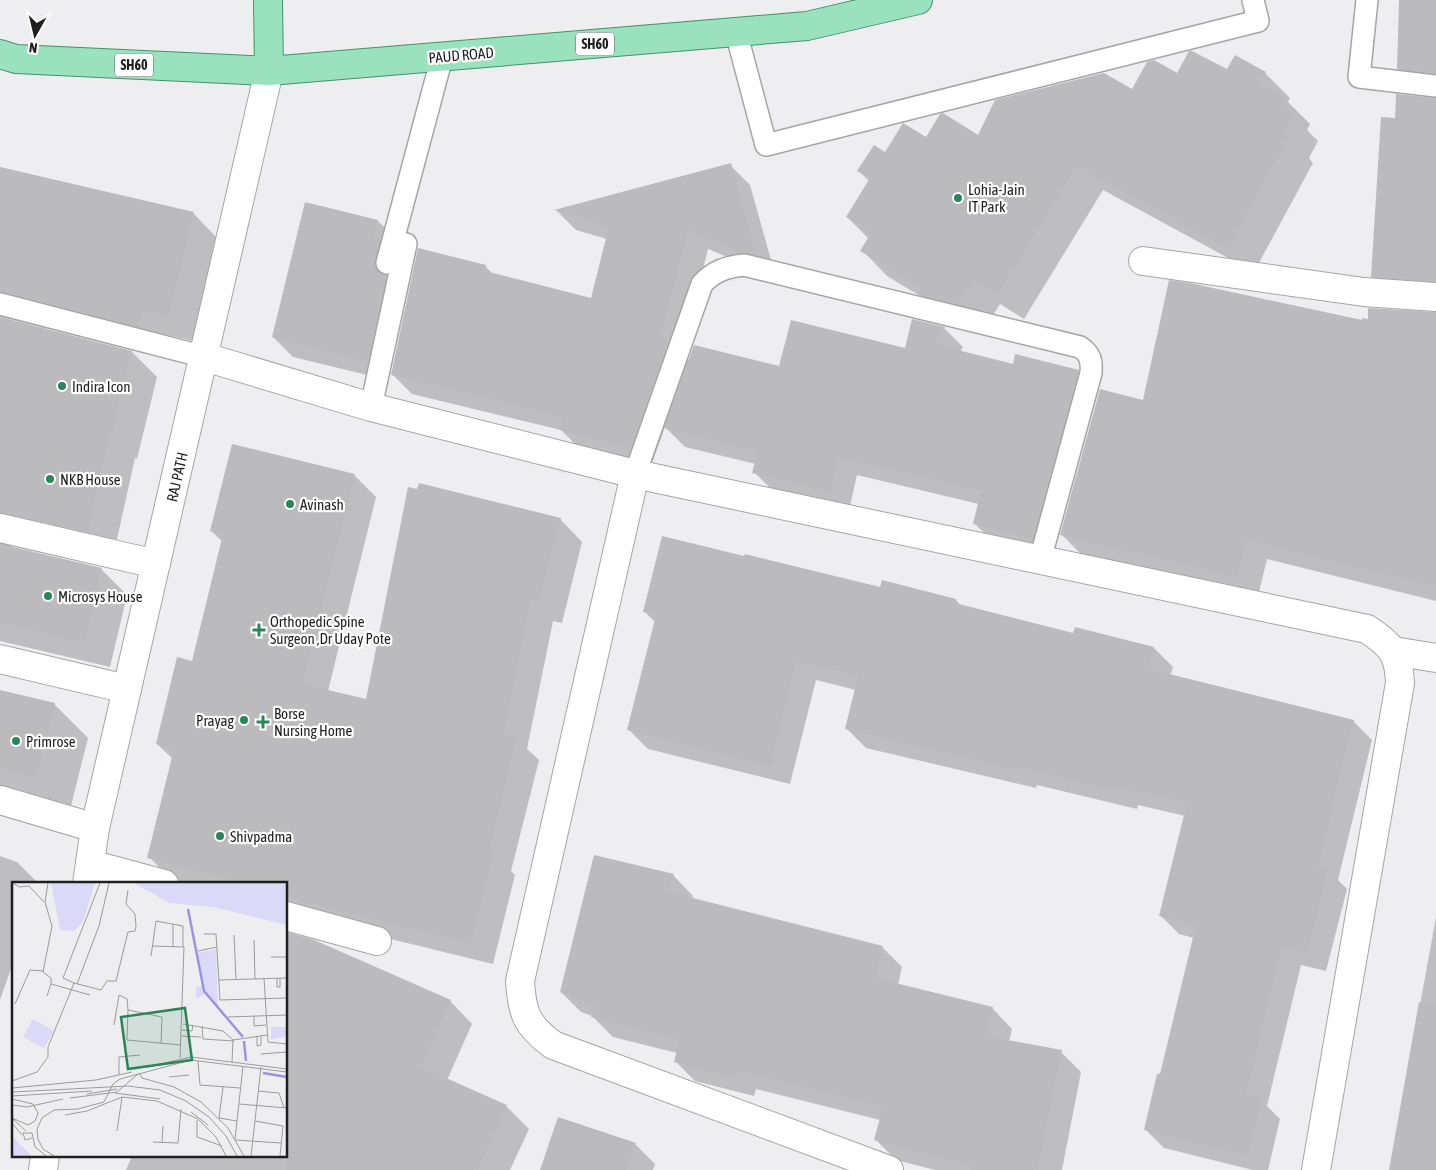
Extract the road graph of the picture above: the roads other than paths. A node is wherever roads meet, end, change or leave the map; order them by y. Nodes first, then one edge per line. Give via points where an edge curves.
1 (255, 0) edge
2 (268, 0) edge
3 (276, 0) edge
4 (918, 0) edge
5 (1253, 0) edge
6 (1367, 0) edge
7 (736, 32) junction
8 (0, 54) edge
9 (442, 56) junction
10 (270, 71) junction
11 (1436, 86) edge
12 (406, 244) dead end
13 (1143, 261) dead end
14 (387, 263) dead end
15 (1436, 297) edge
16 (0, 304) edge
17 (204, 357) junction
18 (371, 407) junction
19 (635, 474) junction
20 (0, 528) edge
21 (1040, 560) junction
22 (156, 564) junction
23 (1393, 651) junction
24 (1436, 658) edge
25 (0, 660) edge
26 (127, 689) junction
27 (0, 800) edge
28 (95, 828) junction
29 (88, 874) edge
30 (149, 882) edge
31 (288, 917) edge
32 (377, 941) dead end
33 (889, 1170) edge
34 (1316, 1170) edge

1 - 2 main road
2 - 3 main road
2 - 10 main road
4 - 7 main road, PAUD ROAD / SH60 via 807,26
5 - 7 lane via 1258,21 766,145
6 - 11 lane via 1359,77
7 - 9 main road, PAUD ROAD / SH60
8 - 10 main road, PAUD ROAD / SH60 via 16,59
9 - 10 main road, PAUD ROAD / SH60
9 - 14 lane
10 - 17 street, RAJ PATH
12 - 18 lane
13 - 15 street via 1364,292
16 - 17 lane
17 - 18 street
17 - 22 street, RAJ PATH
18 - 19 street
19 - 21 street
19 - 21 lane via 702,284 720,270 744,265 1086,351 1090,356 1091,372
19 - 33 street via 520,981 527,1018 537,1034 552,1044
20 - 22 street
21 - 23 street via 1367,629
22 - 26 street, RAJ PATH
23 - 24 street
23 - 34 street via 1399,666 1400,682
25 - 26 street
26 - 28 street, RAJ PATH
27 - 28 street
28 - 29 street, RAJ PATH
29 - 30 street
31 - 32 street

